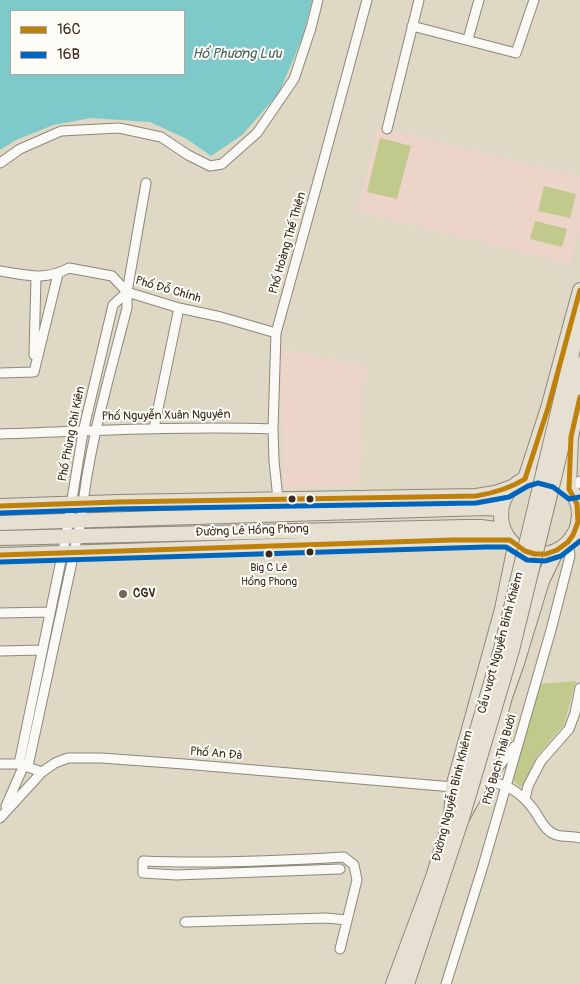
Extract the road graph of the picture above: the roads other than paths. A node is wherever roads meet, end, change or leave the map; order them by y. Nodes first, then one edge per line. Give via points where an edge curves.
1 (318, 0) edge
2 (367, 0) edge
3 (420, 0) edge
4 (479, 0) edge
5 (534, 0) edge
6 (412, 26) junction
7 (468, 39) junction
8 (387, 129) dead end
9 (0, 163) edge
10 (146, 183) dead end
11 (0, 271) edge
12 (58, 274) junction
13 (36, 277) junction
14 (580, 290) edge
15 (126, 292) junction
16 (179, 308) junction
17 (580, 320) edge
18 (276, 333) junction
19 (580, 364) edge
20 (0, 372) edge
21 (34, 372) junction
22 (580, 397) edge
23 (548, 408) junction
24 (576, 414) junction
25 (154, 428) junction
26 (273, 429) junction
27 (96, 430) junction
28 (84, 432) junction
29 (0, 434) edge
30 (525, 479) junction
31 (512, 488) junction
32 (575, 491) edge
33 (278, 498) junction
34 (77, 503) junction
35 (0, 506) edge
36 (468, 509) junction
37 (501, 509) junction
38 (75, 521) junction
39 (0, 523) edge
40 (465, 527) junction
41 (366, 529) junction
42 (573, 534) edge
43 (72, 536) junction
44 (0, 538) edge
45 (509, 539) junction
46 (367, 543) junction
47 (68, 553) junction
48 (0, 555) edge
49 (502, 609) junction
50 (50, 612) junction
51 (0, 613) edge
52 (530, 618) junction
53 (55, 643) junction
54 (43, 646) junction
55 (0, 651) edge
56 (580, 688) edge
57 (518, 742) junction
58 (0, 764) edge
59 (23, 765) junction
60 (42, 772) junction
61 (486, 775) junction
62 (506, 786) junction
63 (453, 787) junction
64 (525, 799) junction
65 (1, 814) edge
66 (456, 818) junction
67 (580, 838) edge
68 (340, 869) dead end
69 (347, 920) junction
70 (185, 922) dead end
71 (340, 949) dead end
72 (393, 984) edge
73 (408, 984) edge
74 (446, 984) edge

1 - 9 street via 294,79 257,133 222,164 210,166 161,137 120,128 61,130 20,149
2 - 18 street, Phố Hoàng Thế Thiện
3 - 6 street
4 - 7 street
5 - 7 street via 516,53
6 - 7 street
6 - 8 street
10 - 15 street, Phố Phùng Chí Kiên
11 - 13 street, Phố Đỗ Chính
12 - 13 street, Phố Đỗ Chính
12 - 15 street, Phố Đỗ Chính via 69,268 112,276
12 - 21 street
13 - 21 street
14 - 23 main road
15 - 16 street, Phố Đỗ Chính
15 - 27 street, Phố Phùng Chí Kiên via 127,308
15 - 28 street, Phố Phùng Chí Kiên via 113,305
16 - 18 street, Phố Đỗ Chính
16 - 25 street
17 - 66 main road, Cầu vượt Nguyễn Bỉnh Khiêm, bridge via 501,649
18 - 26 street, Phố Hoàng Thế Thiện
19 - 66 main road, Cầu vượt Nguyễn Bỉnh Khiêm, bridge via 512,650
20 - 21 street
22 - 24 main road
23 - 24 main road via 555,423 562,426 570,423
23 - 30 main road
24 - 32 main road via 571,437
25 - 26 street, Phố Nguyễn Xuân Nguyên
25 - 27 street, Phố Nguyễn Xuân Nguyên
26 - 33 street, Phố Hoàng Thế Thiện
27 - 28 street, Phố Nguyễn Xuân Nguyên
27 - 34 street, Phố Phùng Chí Kiên
28 - 29 street, Phố Nguyễn Xuân Nguyên
28 - 34 street, Phố Phùng Chí Kiên
30 - 31 main road
30 - 32 main road via 549,477
31 - 33 main road via 476,496
31 - 37 main road
32 - 42 main road via 579,513
33 - 34 main road
34 - 35 main road
34 - 38 street, Phố Phùng Chí Kiên
36 - 37 main road, Đường Lê Hồng Phong
36 - 38 main road, Đường Lê Hồng Phong
36 - 40 main road via 475,517 472,524
37 - 45 main road via 501,520
38 - 39 main road, Đường Lê Hồng Phong
38 - 43 street, Phố Phùng Chí Kiên
40 - 41 main road, Đường Lê Hồng Phong
40 - 45 main road, Đường Lê Hồng Phong via 481,527
41 - 43 main road, Đường Lê Hồng Phong
41 - 46 main road
42 - 45 main road via 546,554 525,551
42 - 52 main road, Đường Nguyễn Bỉnh Khiêm via 542,581
42 - 57 street, Phố Bạch Thái Bưởi via 570,556
43 - 44 main road, Đường Lê Hồng Phong
43 - 47 street, Phố Phùng Chí Kiên
45 - 46 main road, Đường Lê Hồng Phong
45 - 49 main road, Đường Nguyễn Bỉnh Khiêm
46 - 47 main road, Đường Lê Hồng Phong
47 - 48 main road, Đường Lê Hồng Phong
47 - 50 street, Phố Phùng Chí Kiên
47 - 53 street, Phố Phùng Chí Kiên
49 - 52 main road via 513,600 520,599 529,608
49 - 63 main road, Đường Nguyễn Bỉnh Khiêm
50 - 51 street
50 - 54 street, Phố Phùng Chí Kiên
52 - 61 main road, Đường Nguyễn Bỉnh Khiêm via 505,696
53 - 54 street
53 - 59 street, Phố Phùng Chí Kiên
54 - 55 street
54 - 59 street, Phố Phùng Chí Kiên
56 - 64 street via 569,729 541,761
57 - 61 street
57 - 62 street, Phố Bạch Thái Bưởi
58 - 59 street
59 - 60 street
59 - 65 street
60 - 63 street, Phố An Đà via 68,758 85,757
60 - 65 street, Phố An Đà
61 - 62 street via 491,782
61 - 62 street via 501,779
61 - 66 main road, Đường Nguyễn Bỉnh Khiêm
62 - 64 street
62 - 74 street, Phố Bạch Thái Bưởi
63 - 66 main road, Đường Nguyễn Bỉnh Khiêm
64 - 67 street via 552,833
66 - 72 main road, Đường Nguyễn Bỉnh Khiêm
66 - 73 main road, Đường Nguyễn Bỉnh Khiêm
68 - 69 street via 176,875 142,873 143,861 240,862 344,857 354,865 357,880
69 - 70 street
69 - 71 street

